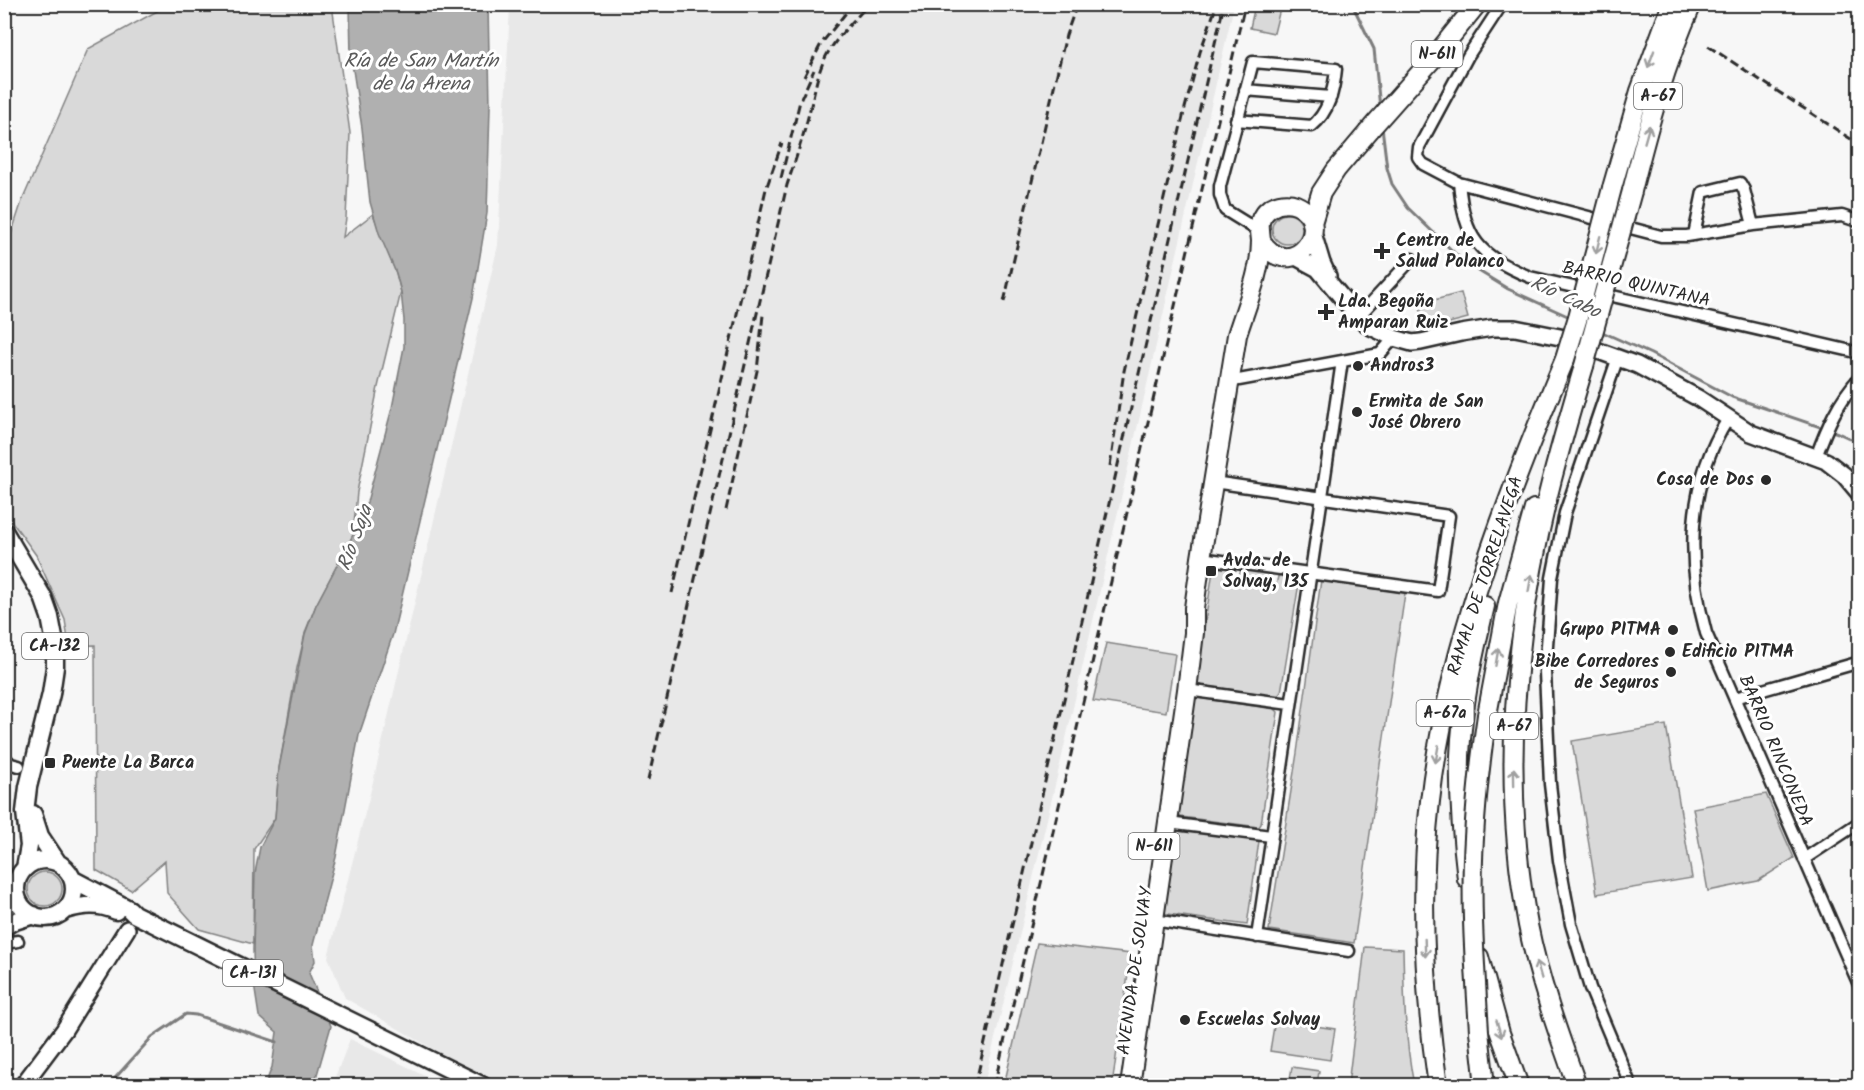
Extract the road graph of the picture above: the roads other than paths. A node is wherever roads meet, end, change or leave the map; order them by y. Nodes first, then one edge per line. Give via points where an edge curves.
1 (1477, 4) edge
2 (1502, 4) edge
3 (1672, 4) edge
4 (1692, 4) edge
5 (1245, 90) junction
6 (1331, 97) junction
7 (1236, 120) junction
8 (1336, 170) junction
9 (1459, 183) junction
10 (1293, 204) junction
11 (1234, 214) junction
12 (1860, 222) edge
13 (1753, 225) junction
14 (1313, 228) junction
15 (1261, 229) junction
16 (1694, 235) junction
17 (1289, 257) junction
18 (1412, 259) dead end
19 (1333, 286) junction
20 (1253, 289) junction
21 (1358, 317) junction
22 (1394, 338) junction
23 (1860, 353) edge
24 (1618, 357) junction
25 (1565, 359) junction
26 (1342, 361) junction
27 (1584, 366) junction
28 (1860, 377) edge
29 (1228, 382) junction
30 (1728, 419) junction
31 (1816, 457) junction
32 (1212, 482) junction
33 (1860, 494) edge
34 (1321, 497) junction
35 (4, 531) edge
36 (1201, 558) junction
37 (1310, 573) junction
38 (1194, 608) junction
39 (1860, 662) edge
40 (1187, 690) junction
41 (1735, 698) junction
42 (1290, 704) junction
43 (27, 805) junction
44 (1860, 822) edge
45 (1168, 824) junction
46 (1271, 836) junction
47 (1804, 859) junction
48 (58, 863) junction
49 (25, 868) junction
50 (72, 879) junction
51 (16, 891) junction
52 (65, 910) junction
53 (4, 911) edge
54 (34, 915) junction
55 (1154, 920) junction
56 (131, 922) junction
57 (4, 927) edge
58 (1257, 937) junction
59 (18, 941) dead end
60 (4, 943) edge
61 (1349, 951) dead end
62 (1860, 987) edge
63 (22, 1086) edge
64 (483, 1086) edge
65 (1119, 1086) edge
66 (1130, 1086) edge
67 (1438, 1086) edge
68 (1485, 1086) edge
69 (1519, 1086) edge
70 (1577, 1086) edge
71 (1631, 1086) edge

1 - 8 highway, N-611
2 - 9 street via 1468,56 1419,147 1418,157 1423,164
3 -> 25 highway, A-67, bridge via 1640,91
27 -> 4 highway, A-67, bridge via 1660,87
5 - 6 street
5 - 6 street via 1252,62 1336,69
5 - 7 street
6 - 7 street via 1312,126
7 - 11 street via 1220,186 1225,210
8 - 10 highway, N-611
8 - 14 highway, N-611 via 1321,193
9 - 16 street via 1661,236
9 - 23 street, BARRIO QUINTANA via 1462,208 1475,241 1505,267 1530,277
10 - 14 highway via 1308,214
10 - 15 highway, N-611 via 1271,208
11 - 15 street
11 - 15 street
12 - 13 street via 1842,216
13 - 16 street
13 - 16 street via 1740,183 1703,192
14 - 17 highway, N-611 via 1307,247
14 - 19 street
15 - 17 highway via 1266,249 1274,255
15 - 20 highway, N-611
17 - 19 street via 1318,269
17 - 20 highway, N-611
18 - 21 street
19 - 21 street
20 - 29 highway, AVENIDA DE SOLVAY / N-611 via 1237,335
21 - 22 street
22 - 24 street via 1412,343 1492,328 1515,328 1560,337
22 - 26 street via 1380,354
24 - 30 street via 1665,379
24 - 71 street via 1565,513 1552,578 1545,672 1550,784 1571,924 1590,988
25 -> 67 highway, RAMAL DE TORRELAVEGA / A-67a via 1493,545 1458,657 1440,736 1429,811 1424,909 1427,999
25 -> 69 highway, A-67 via 1485,606 1461,736 1461,819 1475,935 1497,1023
26 - 29 street
26 - 34 street
68 -> 27 highway, RAMAL DE TORRELAVEGA / A-67a, bridge via 1474,946 1473,871 1487,715 1519,559
70 -> 27 highway, A-67 via 1548,1000 1523,898 1514,750 1518,673 1529,590 1552,479
28 - 31 street via 1831,417
29 - 32 highway, AVENIDA DE SOLVAY / N-611
30 - 31 street via 1771,442
30 - 41 street, BARRIO RINCONEDA via 1699,484 1693,557 1706,633
31 - 33 street via 1836,467
32 - 34 street
32 - 36 highway, AVENIDA DE SOLVAY / N-611
34 - 37 street
34 - 37 street via 1449,516 1438,591
35 - 43 main road, CA-132 via 43,597 55,643 51,694 29,780
36 - 37 street
36 - 38 highway, AVENIDA DE SOLVAY / N-611
37 - 42 street
38 - 40 highway, AVENIDA DE SOLVAY / N-611
38 - 65 highway, AVENIDA DE SOLVAY / N-611 via 1185,632 1171,715
39 - 41 street
40 - 42 street
40 - 45 highway, AVENIDA DE SOLVAY / N-611
41 - 47 street, BARRIO RINCONEDA
42 - 46 street
43 - 48 main road, CA-132 via 39,836
43 - 49 main road, CA-132
44 - 47 street
45 - 46 street
45 - 55 highway, AVENIDA DE SOLVAY / N-611
46 - 58 street
47 - 62 street, BARRIO RINCONEDA
48 - 49 main road via 38,861
48 - 50 main road, CA-131
49 - 51 main road
50 - 52 main road via 73,895
50 - 56 main road, CA-131 via 129,909
51 - 53 main road
51 - 54 main road via 20,904
52 - 54 main road, CA-131 via 50,917
52 - 56 main road, CA-131 via 98,905 126,915
54 - 57 main road, CA-131
55 - 58 street, AVENIDA DE SOLVAY
55 - 66 highway, AVENIDA DE SOLVAY / N-611
56 - 63 street via 64,1030
56 - 64 main road, CA-131 via 168,930
58 - 61 street, AVENIDA DE SOLVAY
59 - 60 street

